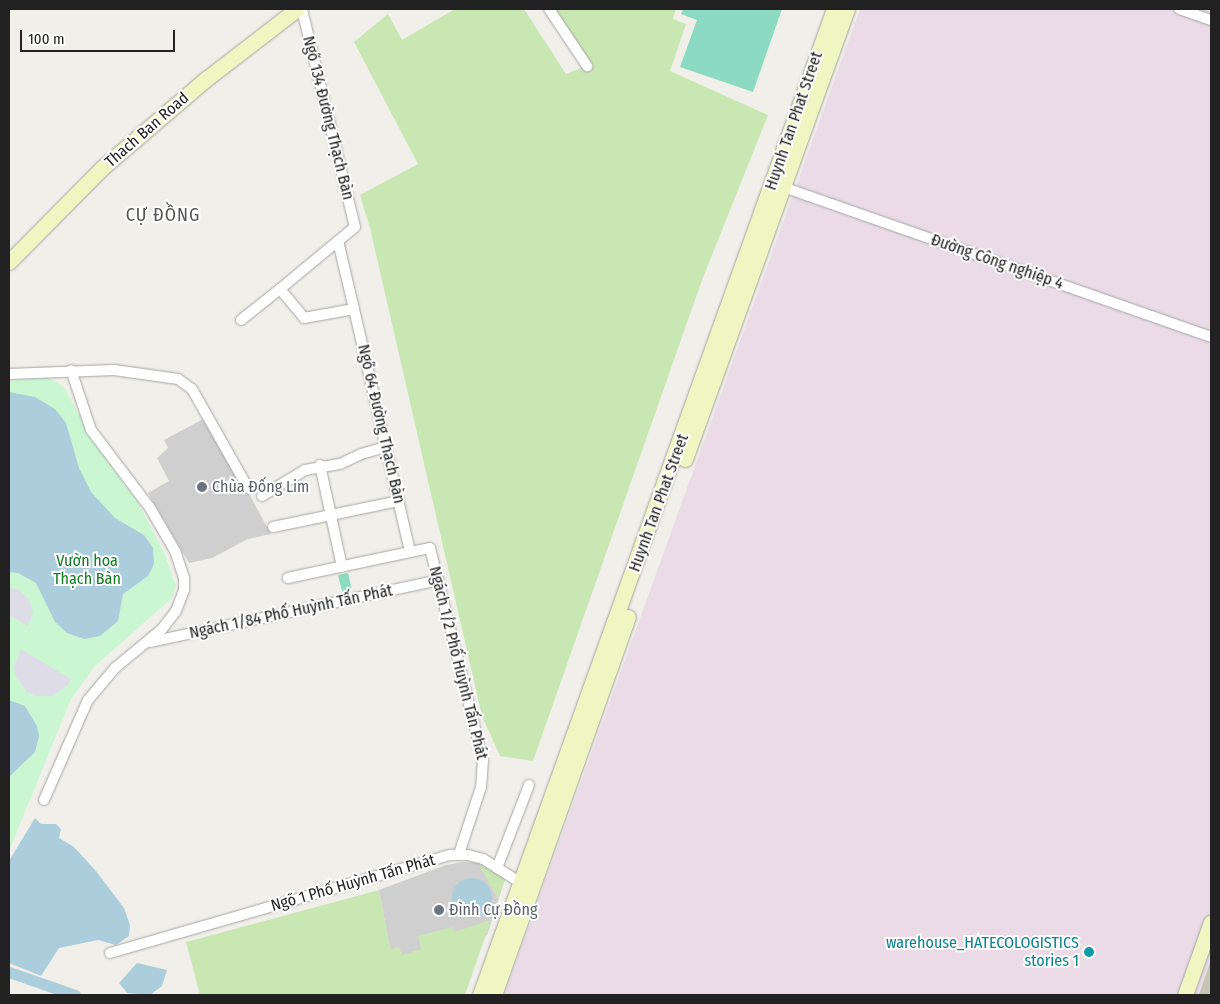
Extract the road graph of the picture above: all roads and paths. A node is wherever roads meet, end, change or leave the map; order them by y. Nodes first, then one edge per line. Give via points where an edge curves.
1 (296, 9) edge
2 (302, 9) edge
3 (549, 9) edge
4 (842, 9) edge
5 (1179, 9) edge
6 (1211, 20) edge
7 (587, 66) dead end
8 (777, 185) junction
9 (338, 241) junction
10 (9, 262) edge
11 (280, 289) junction
12 (354, 309) junction
13 (241, 320) dead end
14 (1211, 337) edge
15 (71, 370) junction
16 (9, 374) edge
17 (386, 448) junction
18 (320, 465) junction
19 (248, 488) dead end
20 (262, 496) dead end
21 (398, 501) junction
22 (330, 515) junction
23 (273, 527) dead end
24 (410, 552) junction
25 (342, 567) junction
26 (288, 578) dead end
27 (438, 580) junction
28 (144, 643) junction
29 (587, 716) junction
30 (529, 785) dead end
31 (44, 800) dead end
32 (459, 854) junction
33 (497, 868) junction
34 (521, 883) junction
35 (1211, 922) edge
36 (110, 953) dead end
37 (480, 995) edge
38 (494, 995) edge
39 (1185, 995) edge

1 - 10 street, Thach Ban Road via 206,79 102,168
2 - 9 street, Ngõ 134 Đường Thạch Bàn via 354,227
3 - 7 street
4 - 8 street, Huynh Tan Phat Street
5 - 6 street
8 - 14 street, Đường Công nghiệp 4
8 - 29 street, Huynh Tan Phat Street
9 - 11 street
9 - 12 street, Ngõ 64 Đường Thạch Bàn
11 - 12 street via 304,318
11 - 13 street
12 - 17 street, Ngõ 64 Đường Thạch Bàn
15 - 16 street
15 - 19 street via 135,371 186,383
15 - 28 street via 92,430 150,508 175,551 182,572 184,590 178,606 162,629
17 - 18 street via 361,454 340,464
17 - 21 street, Ngõ 64 Đường Thạch Bàn
18 - 20 street via 297,473
18 - 22 street
21 - 22 street
21 - 24 street, Ngõ 64 Đường Thạch Bàn
22 - 23 street
22 - 25 street
24 - 25 street
24 - 27 street, Ngách 1/2 Phố Huỳnh Tấn Phát via 430,548
25 - 26 street
27 - 28 street, Ngách 1/84 Phố Huỳnh Tấn Phát
27 - 32 street, Ngách 1/2 Phố Huỳnh Tấn Phát via 484,760 482,787
28 - 31 street via 105,678 86,703
29 - 34 street, Huynh Tan Phat Street
29 - 38 street, Huynh Tan Phat Street
30 - 33 street
32 - 33 street, Ngõ 1 Phố Huỳnh Tấn Phát via 476,856
32 - 36 street, Ngõ 1 Phố Huỳnh Tấn Phát
33 - 34 street, Ngõ 1 Phố Huỳnh Tấn Phát
34 - 37 street, Huynh Tan Phat Street
35 - 39 street

